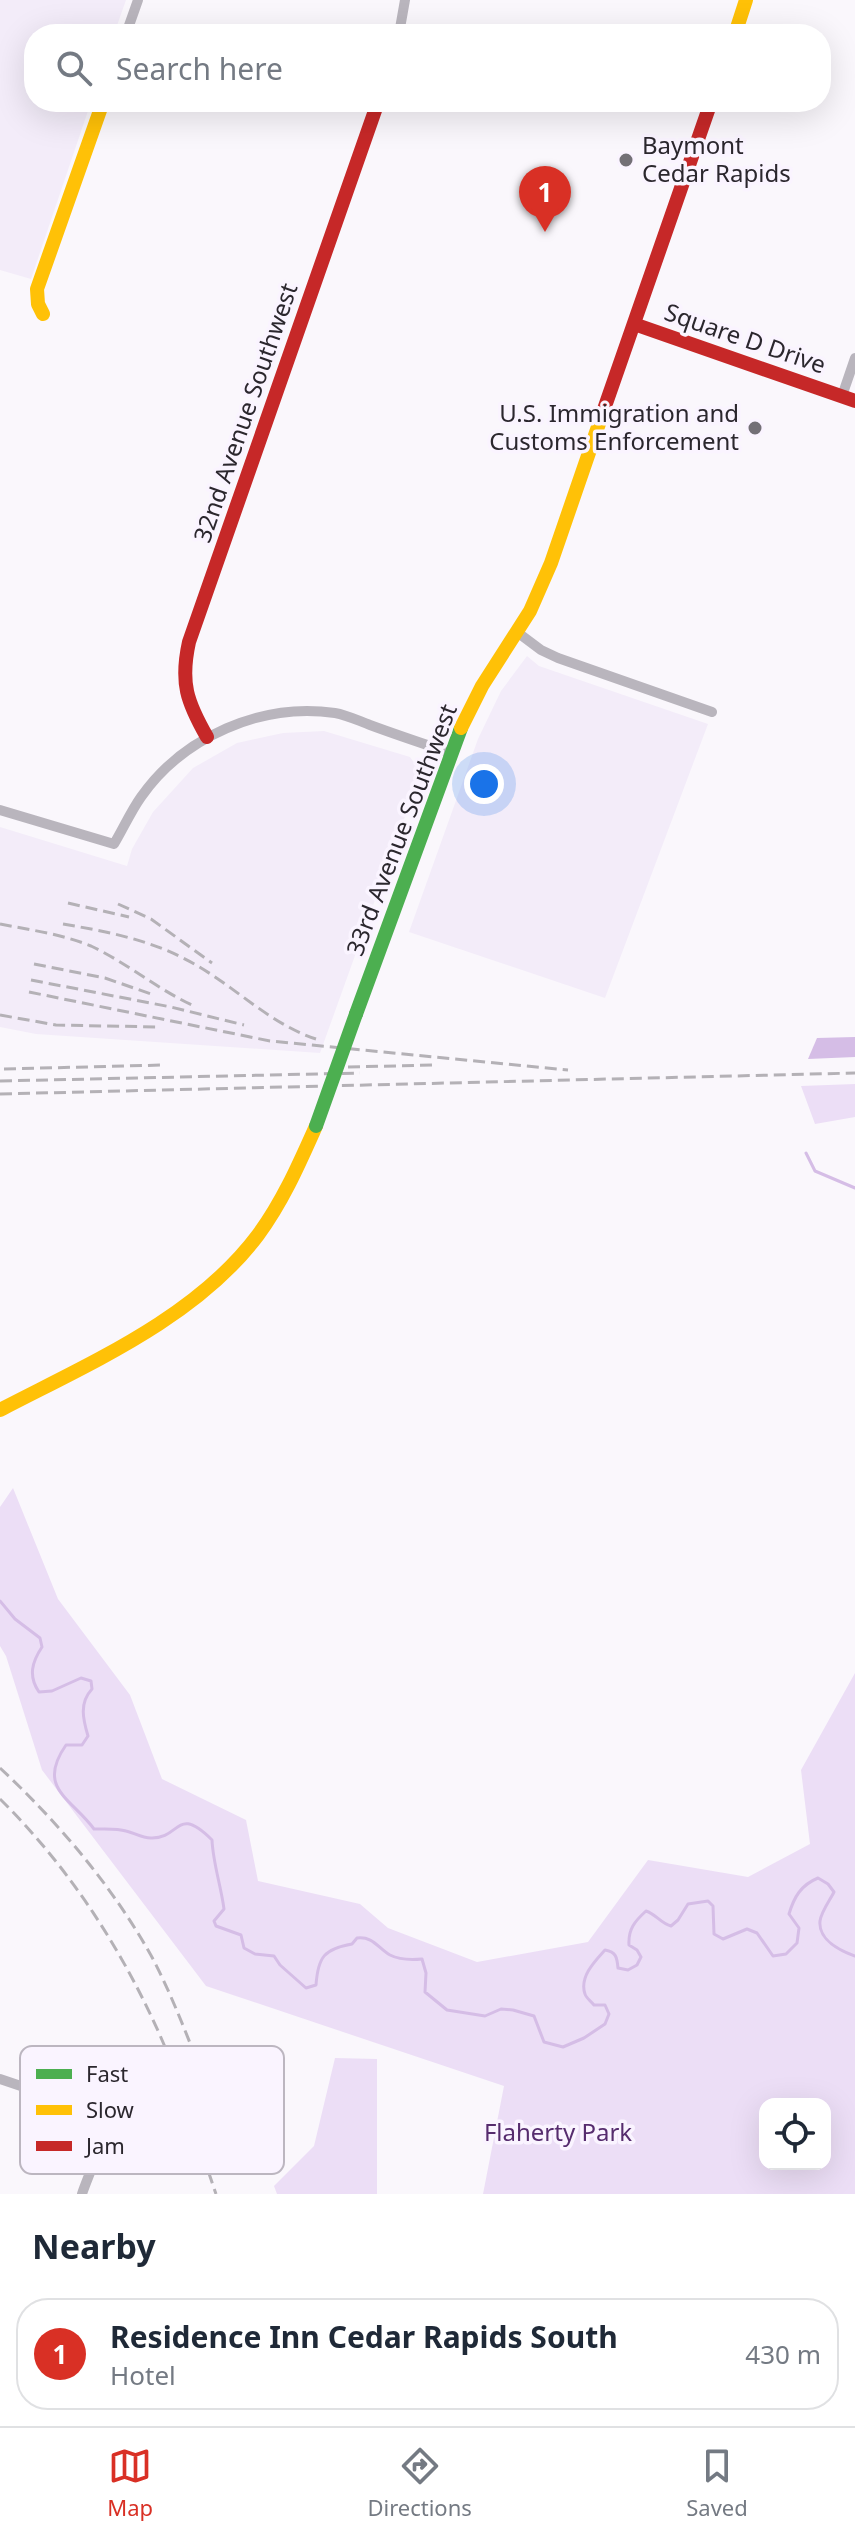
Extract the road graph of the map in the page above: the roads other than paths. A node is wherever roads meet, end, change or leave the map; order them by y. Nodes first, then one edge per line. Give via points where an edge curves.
1 (138, 0) edge
2 (405, 0) edge
3 (746, 0) edge
4 (130, 24) edge
5 (401, 24) edge
6 (738, 24) edge
7 (99, 112) edge
8 (374, 112) edge
9 (708, 112) edge
10 (43, 314) dead end
11 (634, 324) junction
12 (855, 358) edge
13 (848, 399) edge
14 (517, 632) junction
15 (712, 712) dead end
16 (207, 737) junction
17 (451, 753) junction
18 (0, 810) edge
19 (0, 1410) edge
20 (0, 2079) edge
21 (20, 2086) edge
22 (89, 2174) edge
23 (82, 2194) edge

1 - 4 street
2 - 5 street
3 - 6 street
7 - 10 street via 37,289
8 - 16 street, 32nd Avenue Southwest via 189,642 183,683 187,702
9 - 11 street, 33rd Avenue Southwest
11 - 13 street, Square D Drive
11 - 14 street, 33rd Avenue Southwest via 551,563
12 - 13 street, Square D Drive
14 - 15 street via 558,658
14 - 17 street, 33rd Avenue Southwest via 475,699
16 - 17 street via 258,718 336,713
16 - 18 street via 163,771 114,844
17 - 19 street, 33rd Avenue Southwest, bridge via 316,1126 281,1201 215,1279 159,1324
20 - 21 street
22 - 23 street

